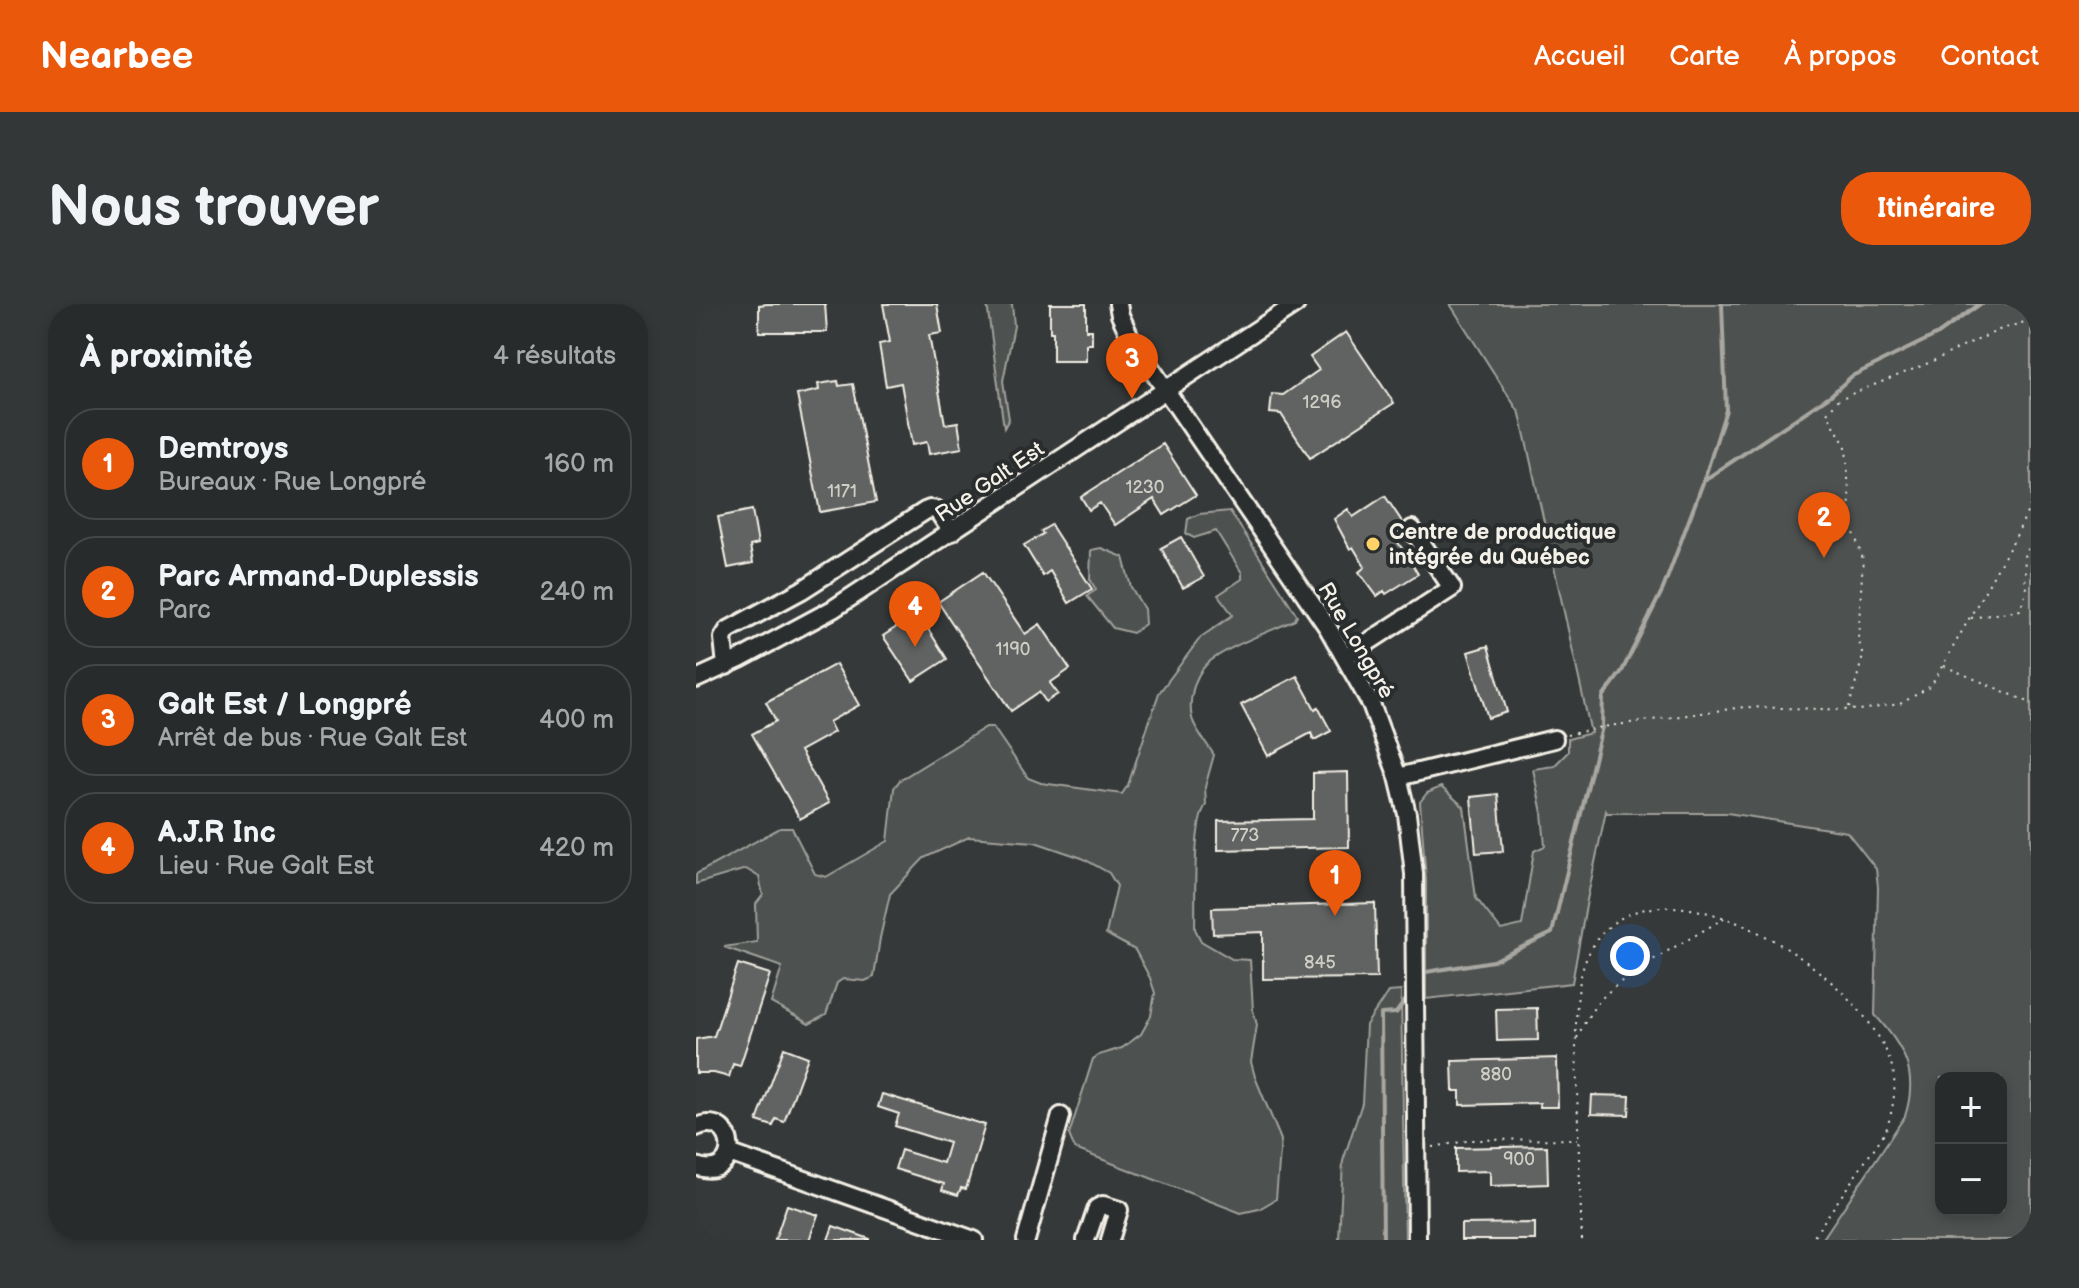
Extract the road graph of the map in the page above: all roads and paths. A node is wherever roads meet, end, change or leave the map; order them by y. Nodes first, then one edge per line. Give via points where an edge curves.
1 (1118, 304) edge
2 (1296, 304) edge
3 (2031, 320) edge
4 (1164, 390) junction
5 (2031, 504) edge
6 (1412, 529) dead end
7 (952, 532) junction
8 (2031, 547) edge
9 (1969, 619) junction
10 (1345, 657) junction
11 (726, 666) junction
12 (1943, 666) junction
13 (696, 679) edge
14 (2031, 703) edge
15 (1849, 710) junction
16 (1554, 739) joint
17 (1398, 777) junction
18 (1726, 917) junction
19 (1576, 1039) junction
20 (1061, 1116) dead end
21 (696, 1127) edge
22 (1579, 1139) junction
23 (1416, 1147) junction
24 (729, 1153) junction
25 (696, 1166) edge
26 (974, 1240) edge
27 (1026, 1240) edge
28 (1086, 1240) edge
29 (1110, 1240) edge
30 (1417, 1240) edge
31 (1582, 1240) edge
32 (1811, 1240) edge

1 - 4 street, Rue Longpré via 1131,339
2 - 4 street, Rue Galt Est
3 - 15 path via 1839,399 1827,413 1846,447 1851,524 1863,559 1858,638 1863,656
4 - 7 street, Rue Galt Est
4 - 10 street, Rue Longpré
5 - 9 path
6 - 10 street via 1452,588
7 - 11 street, Rue Galt Est via 833,609
7 - 11 street via 937,510 925,511 802,590 728,630 723,638
8 - 9 path via 2024,551 2026,591 2020,610
9 - 12 path
10 - 17 street, Rue Longpré via 1371,704
11 - 13 street, Rue Galt Est
12 - 14 path
12 - 15 path via 1931,686 1900,704
15 - 16 path via 1744,707
16 - 17 street
17 - 23 street, Rue Longpré via 1414,874
18 - 19 path via 1603,997
18 - 19 path via 1683,907 1651,908 1608,926 1582,971
18 - 32 path via 1803,959 1842,991 1866,1019 1892,1070 1892,1112 1886,1131
19 - 22 path
20 - 27 street
21 - 24 street via 720,1127 727,1134
22 - 23 path via 1472,1140
22 - 31 path
23 - 30 street, Rue Longpré
24 - 25 street via 717,1167
24 - 26 street
28 - 29 street via 1097,1208 1103,1205 1119,1210

